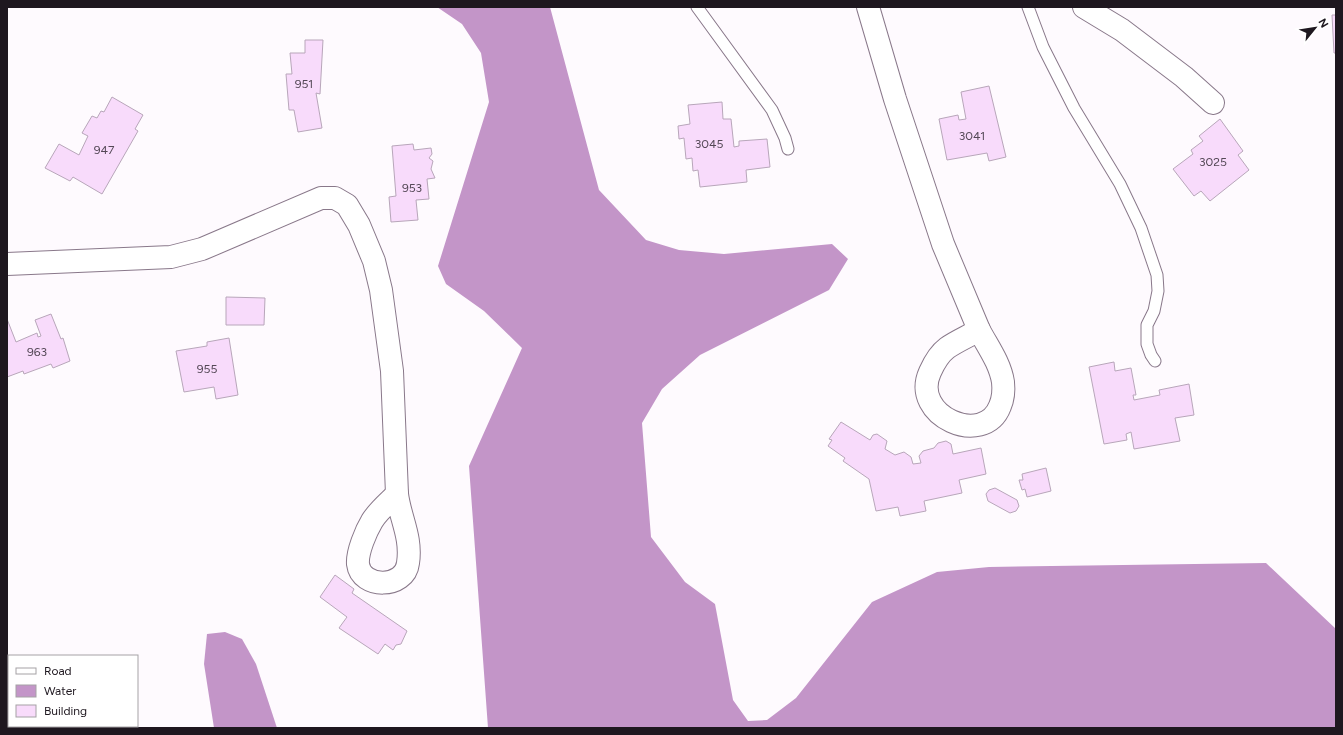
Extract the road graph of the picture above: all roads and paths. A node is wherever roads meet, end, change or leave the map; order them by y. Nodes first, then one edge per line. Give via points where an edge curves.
1 (698, 7) edge
2 (868, 7) edge
3 (1028, 7) edge
4 (1084, 7) edge
5 (1213, 103) dead end
6 (788, 150) dead end
7 (7, 264) edge
8 (979, 330) dead end
9 (1155, 361) dead end
10 (397, 494) dead end

1 - 6 lane via 772,110
2 - 8 street via 895,100 941,237
3 - 9 lane via 1043,47 1070,102 1120,184 1141,228 1157,275 1158,291 1154,311 1146,325 1147,344
4 - 5 street via 1122,30 1184,77
7 - 10 street via 171,257 202,249 321,198 335,198 347,205 359,224 374,261 381,290 392,370

